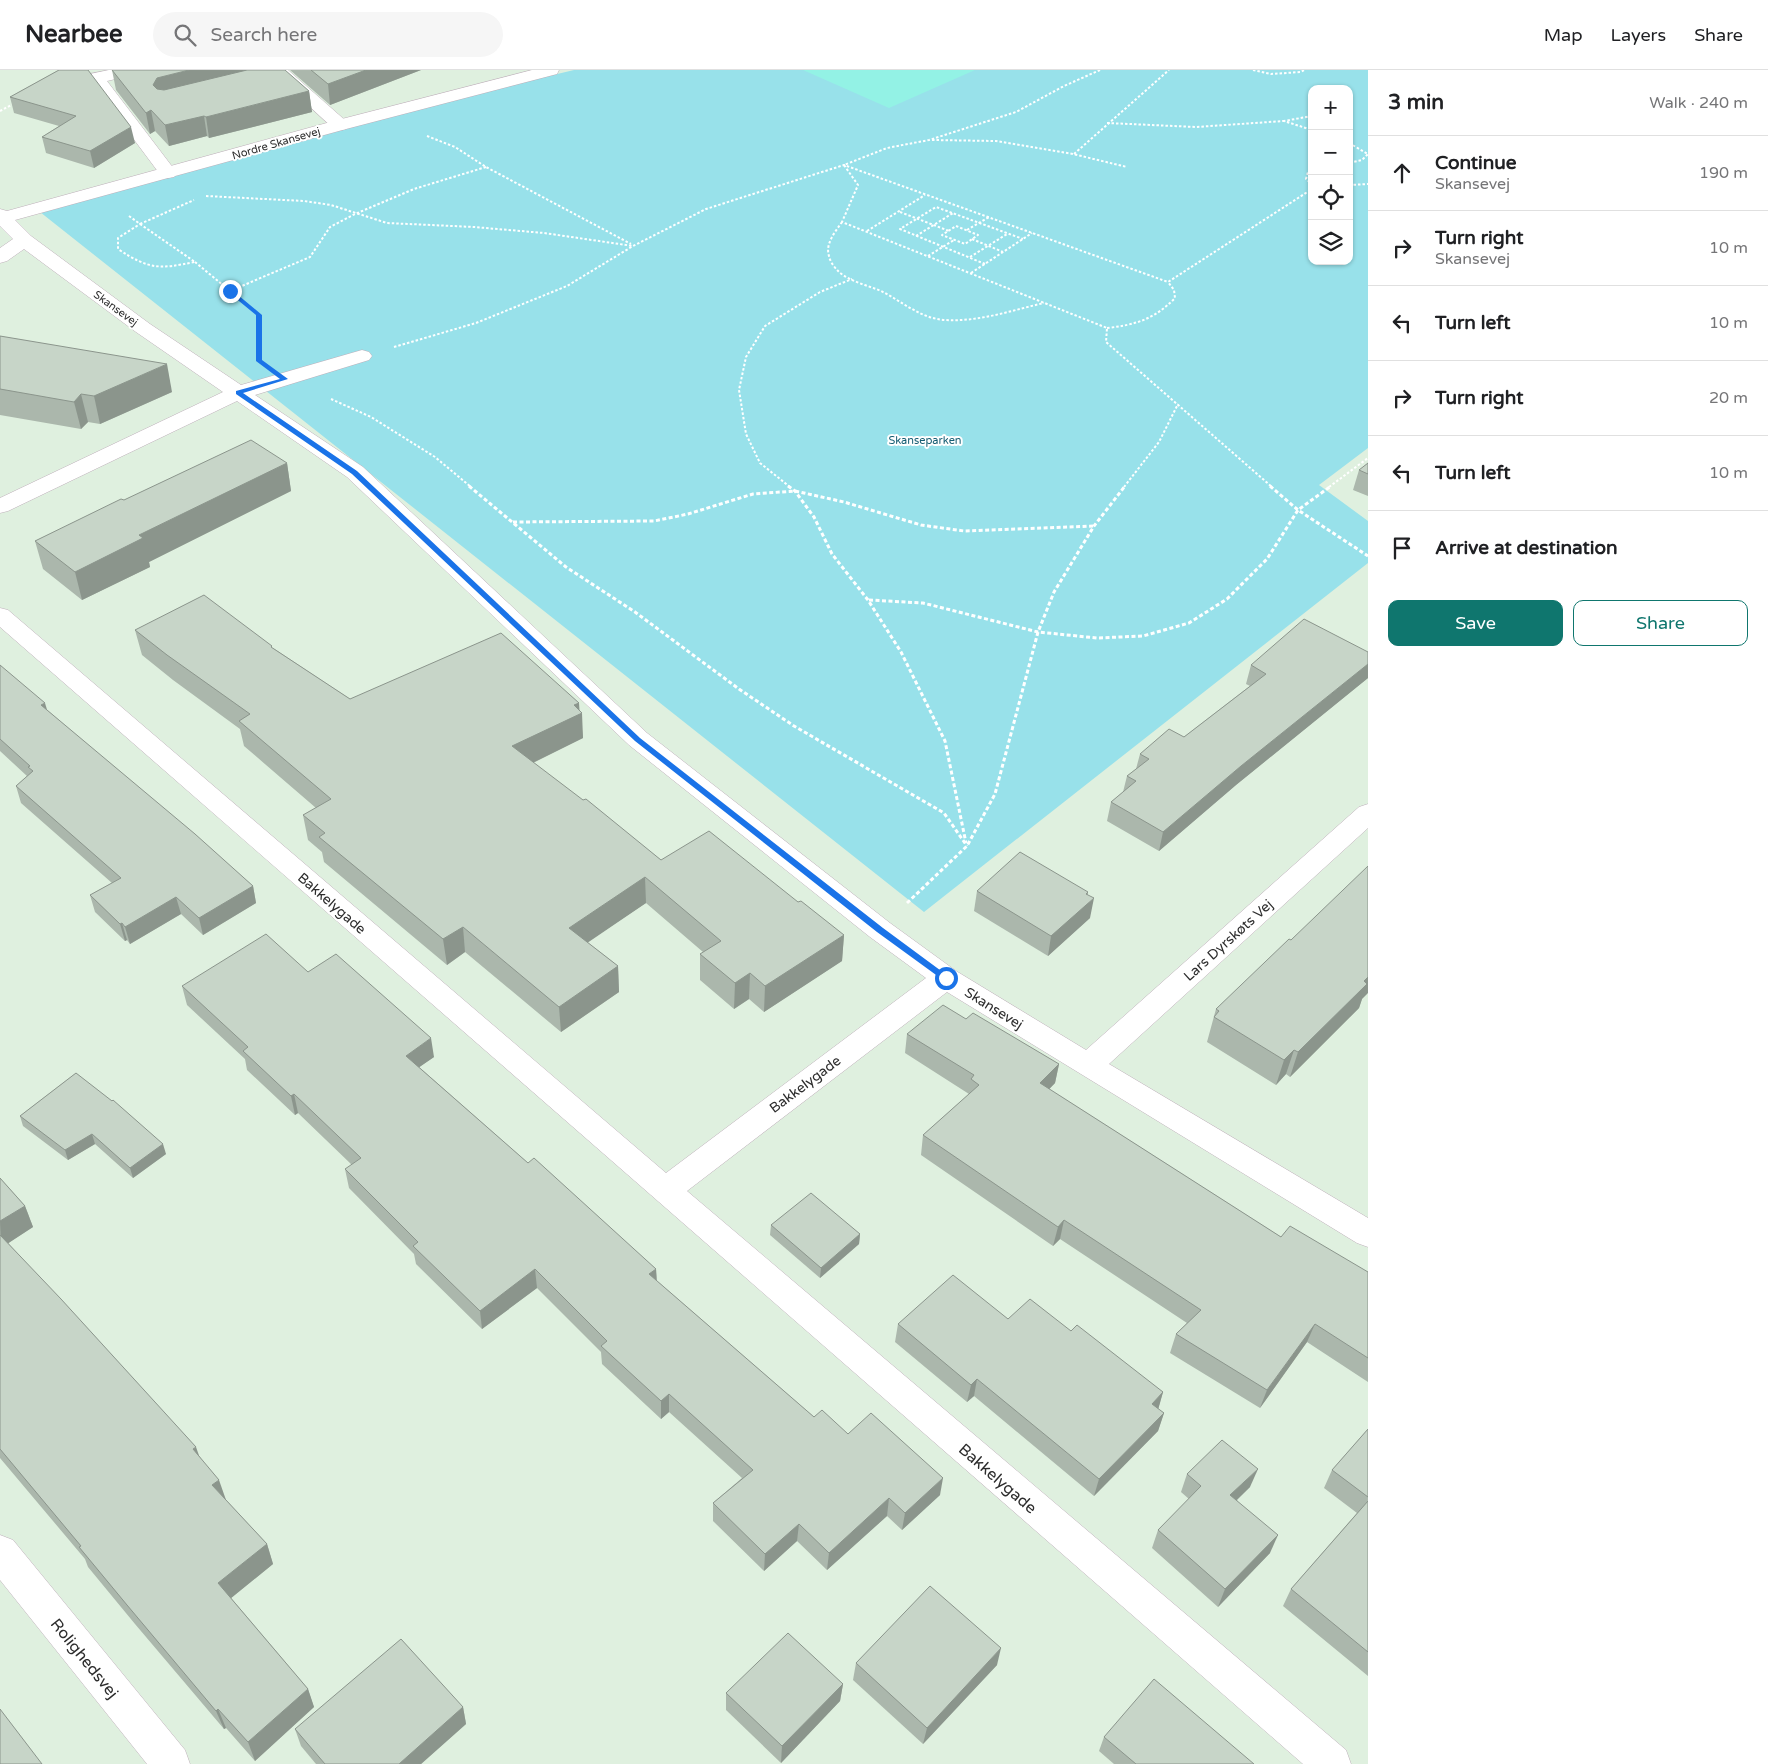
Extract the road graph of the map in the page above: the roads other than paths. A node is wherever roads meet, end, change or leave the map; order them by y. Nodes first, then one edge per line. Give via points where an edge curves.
1 (131, 70) edge
2 (497, 70) edge
3 (551, 70) edge
4 (275, 75) edge
5 (515, 79) junction
6 (340, 125) junction
7 (168, 173) junction
8 (1, 216) edge
9 (24, 240) junction
10 (0, 257) edge
11 (362, 356) road end
12 (238, 392) junction
13 (0, 506) edge
14 (0, 615) edge
15 (1368, 813) edge
16 (946, 978) junction
17 (1088, 1066) junction
18 (665, 1191) junction
19 (1368, 1234) edge
20 (0, 1552) edge
21 (171, 1764) edge
22 (1332, 1764) edge

1 - 7 street via 96,78
2 - 5 street
3 - 5 street, Nordre Skansevej
4 - 6 street
5 - 6 street, Nordre Skansevej
6 - 7 street, Nordre Skansevej
7 - 8 street, Nordre Skansevej
8 - 9 street, Skansevej
9 - 10 street
9 - 12 street, Skansevej via 143,328
11 - 12 street
12 - 13 street
12 - 16 street, Skansevej via 355,472 638,740
14 - 18 street, Bakkelygade
15 - 17 street, Lars Dyrskøts Vej
16 - 17 street, Skansevej
16 - 18 street, Bakkelygade
17 - 19 street, Skansevej
18 - 22 street, Bakkelygade
20 - 21 street, Rolighedsvej

